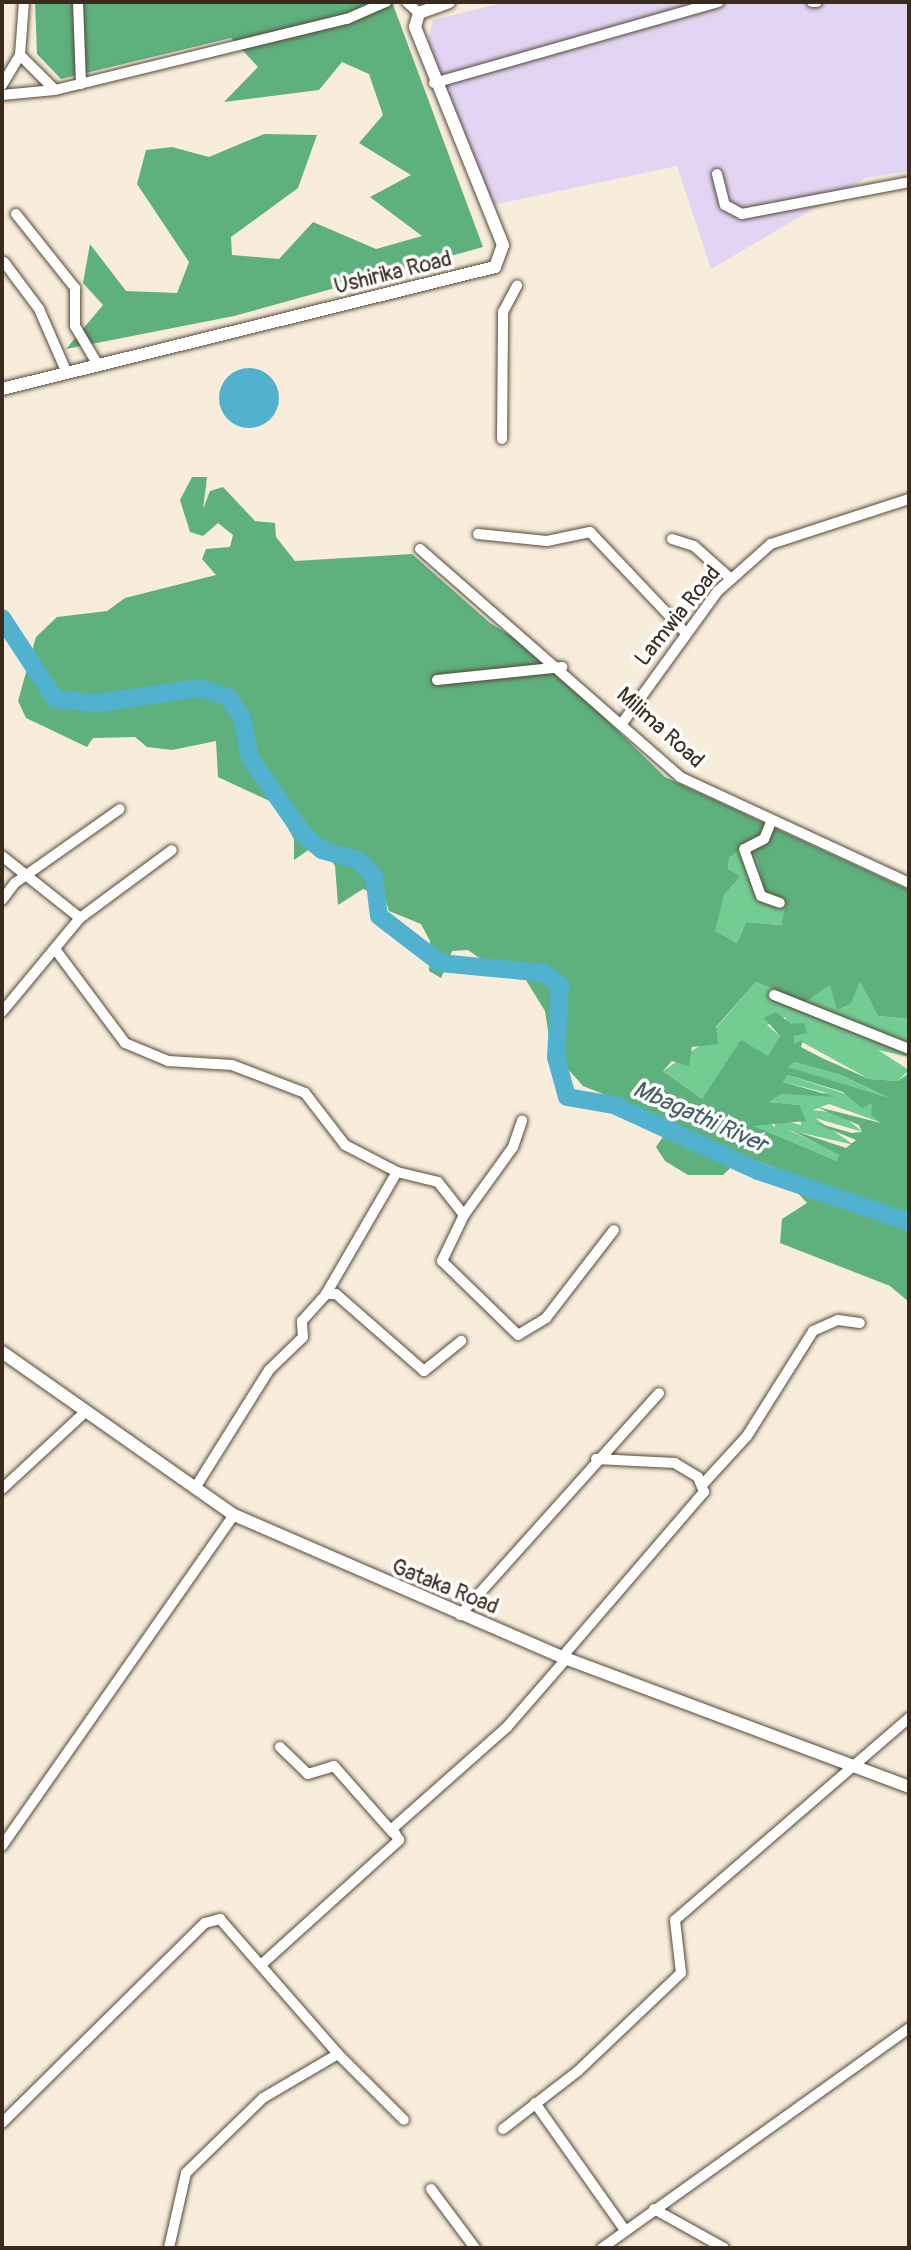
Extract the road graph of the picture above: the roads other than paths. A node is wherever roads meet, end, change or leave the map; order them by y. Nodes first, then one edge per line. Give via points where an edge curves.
1 (24, 2) edge
2 (78, 2) edge
3 (386, 2) edge
4 (407, 2) edge
5 (449, 2) edge
6 (719, 2) edge
7 (419, 13) junction
8 (20, 55) junction
9 (434, 83) junction
10 (81, 84) junction
11 (2, 85) edge
12 (55, 90) junction
13 (2, 95) edge
14 (717, 174) dead end
15 (909, 182) edge
16 (16, 214) dead end
17 (4, 262) dead end
18 (517, 286) dead end
19 (98, 365) junction
20 (67, 373) junction
21 (2, 389) edge
22 (502, 439) dead end
23 (909, 499) edge
24 (478, 534) dead end
25 (672, 539) dead end
26 (420, 549) dead end
27 (731, 579) junction
28 (685, 632) junction
29 (562, 667) junction
30 (437, 680) dead end
31 (623, 722) junction
32 (120, 809) dead end
33 (771, 822) junction
34 (172, 850) dead end
35 (2, 856) edge
36 (28, 873) junction
37 (909, 883) edge
38 (2, 900) edge
39 (780, 903) dead end
40 (80, 918) junction
41 (55, 949) junction
42 (774, 995) dead end
43 (2, 1012) edge
44 (909, 1049) edge
45 (522, 1121) dead end
46 (397, 1172) junction
47 (464, 1215) junction
48 (614, 1230) dead end
49 (326, 1294) junction
50 (860, 1323) dead end
51 (461, 1341) dead end
52 (2, 1352) edge
53 (659, 1393) dead end
54 (84, 1413) junction
55 (596, 1459) junction
56 (703, 1484) junction
57 (195, 1488) junction
58 (2, 1489) edge
59 (234, 1515) junction
60 (460, 1615) junction
61 (565, 1657) junction
62 (909, 1718) edge
63 (280, 1747) dead end
64 (858, 1768) junction
65 (909, 1787) edge
66 (399, 1840) junction
67 (2, 1846) edge
68 (262, 1964) junction
69 (909, 2028) edge
70 (338, 2054) junction
71 (535, 2103) junction
72 (404, 2120) dead end
73 (2, 2123) edge
74 (503, 2129) dead end
75 (431, 2189) dead end
76 (654, 2209) junction
77 (625, 2230) junction
78 (169, 2248) edge
79 (475, 2248) edge
80 (602, 2248) edge
81 (724, 2248) edge

1 - 8 street
2 - 10 street
3 - 10 street via 347,19
4 - 7 street
5 - 7 street
6 - 9 street
7 - 9 street, Ushirika Road via 415,27
8 - 11 street
8 - 12 street
9 - 19 street, Ushirika Road via 503,245 495,267
10 - 12 street
12 - 13 street
14 - 15 street via 725,205 742,214
16 - 19 street via 75,288 75,326
17 - 20 street via 39,309
18 - 22 street via 503,312
19 - 20 street, Ushirika Road
20 - 21 street, Ushirika Road
23 - 27 street, Lamwia Road via 792,532
24 - 28 street via 547,541 590,532
25 - 27 street via 694,546
26 - 29 street, Milima Road
27 - 28 street, Lamwia Road
28 - 31 street, Lamwia Road
29 - 30 street
29 - 31 street, Milima Road
31 - 33 street, Milima Road via 680,777
32 - 36 street
33 - 37 street, Milima Road
33 - 39 street via 764,839 744,849 761,896
34 - 40 street
35 - 36 street
36 - 38 street
36 - 40 street
40 - 41 street
41 - 43 street
41 - 46 street via 125,1043 168,1061 232,1065 305,1093 345,1145
42 - 44 street
45 - 47 street via 513,1147
46 - 47 street via 438,1182
46 - 49 street
47 - 48 street via 442,1261 518,1335 535,1331
49 - 51 street via 336,1294 424,1371
49 - 57 street via 302,1321 303,1337 269,1370
50 - 56 street via 838,1320 813,1331 747,1436
52 - 54 street, Gataka Road
53 - 55 street
54 - 57 street, Gataka Road
54 - 58 street
55 - 56 street via 675,1463
55 - 60 street
56 - 61 street via 701,1501
57 - 59 street, Gataka Road
59 - 60 street, Gataka Road
59 - 67 street
60 - 61 street, Gataka Road
61 - 64 street, Gataka Road
61 - 66 street via 507,1727 392,1829
62 - 64 street
63 - 66 street via 308,1774 334,1766
64 - 65 street, Gataka Road
64 - 71 street via 675,1920 681,1973
66 - 68 street
68 - 70 street
68 - 73 street via 213,1917
69 - 76 street
70 - 72 street
70 - 78 street via 263,2098 186,2173
71 - 74 street
71 - 77 street
75 - 79 street
76 - 77 street
76 - 81 street
77 - 80 street

